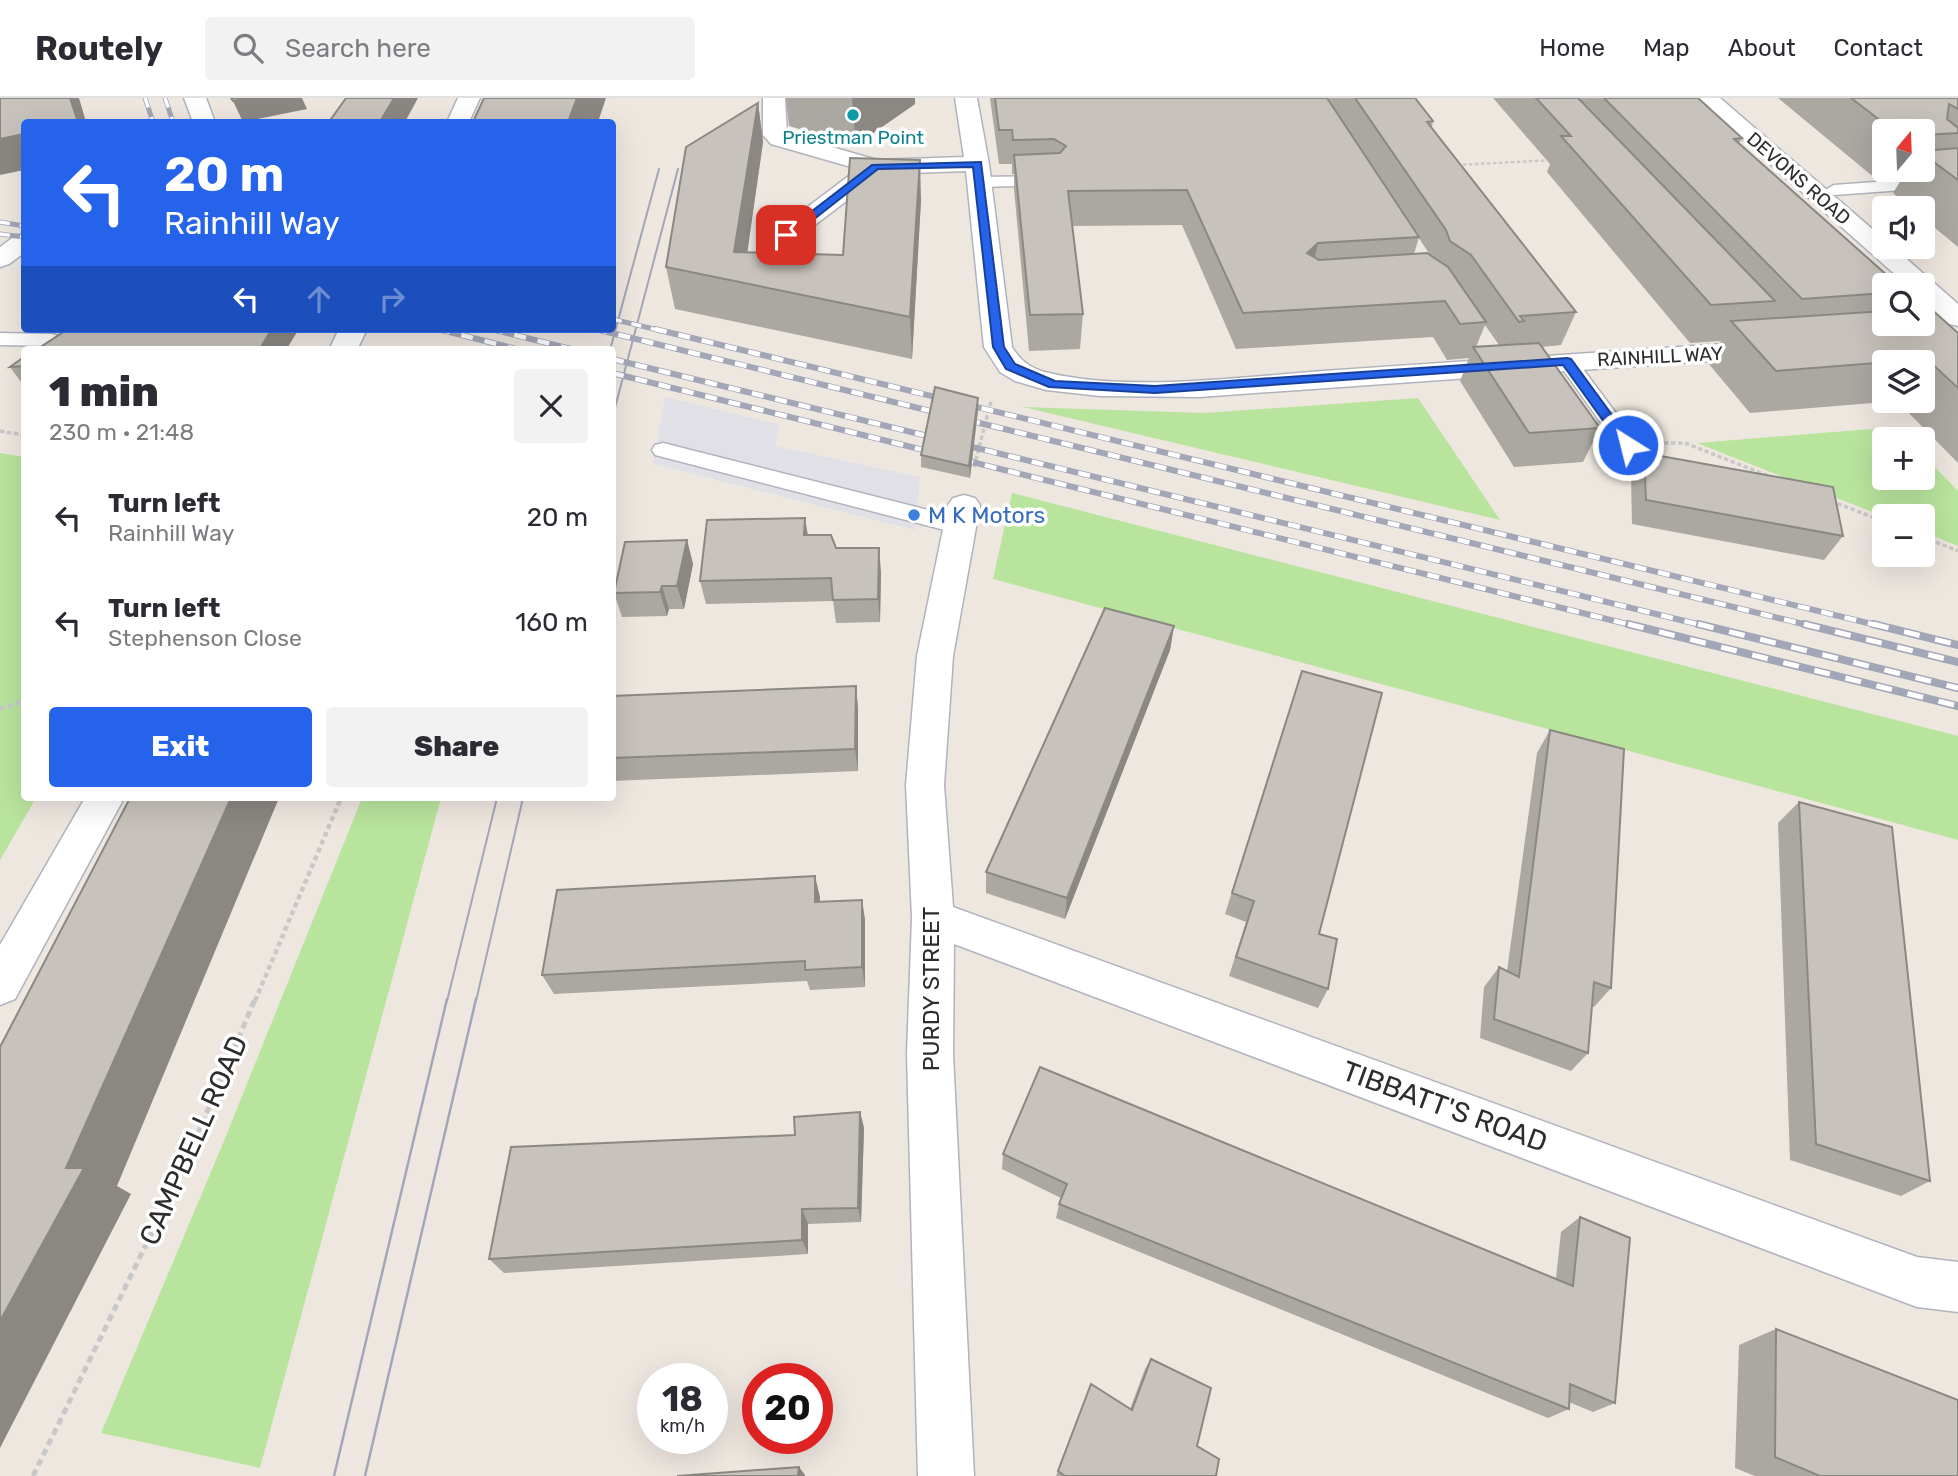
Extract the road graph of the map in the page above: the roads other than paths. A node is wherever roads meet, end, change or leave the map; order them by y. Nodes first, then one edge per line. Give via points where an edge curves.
1 (195, 98) edge
2 (470, 98) edge
3 (774, 98) edge
4 (966, 98) edge
5 (1707, 98) edge
6 (203, 119) edge
7 (460, 119) edge
8 (1941, 166) edge
9 (876, 167) junction
10 (978, 173) junction
11 (1958, 180) edge
12 (1052, 181) edge
13 (1834, 190) dead end
14 (786, 235) dead end
15 (21, 244) edge
16 (0, 259) edge
17 (1908, 273) edge
18 (1935, 303) edge
19 (1954, 330) edge
20 (0, 339) edge
21 (52, 340) edge
22 (1776, 343) edge
23 (1567, 361) junction
24 (1628, 445) road end
25 (663, 450) dead end
26 (962, 516) joint
27 (103, 801) edge
28 (933, 918) junction
29 (0, 985) edge
30 (1958, 1287) edge
31 (946, 1476) edge

1 - 6 street
2 - 7 street
3 - 9 street via 774,135 779,139
4 - 10 street, RAINHILL WAY
5 - 17 street, DEVONS ROAD
8 - 11 lane
9 - 10 street
9 - 14 street
10 - 12 lane
10 - 23 street, RAINHILL WAY via 998,347 1010,367 1054,384 1155,390 1488,356
11 - 13 lane
15 - 16 street
18 - 19 street, DEVONS ROAD
20 - 21 lane
22 - 23 street, RAINHILL WAY
23 - 24 lane
25 - 26 lane
26 - 28 street, PURDY STREET via 934,656 926,772
27 - 29 street
28 - 30 street, TIBBATT'S ROAD via 1917,1282
28 - 31 street, PURDY STREET via 930,1054

